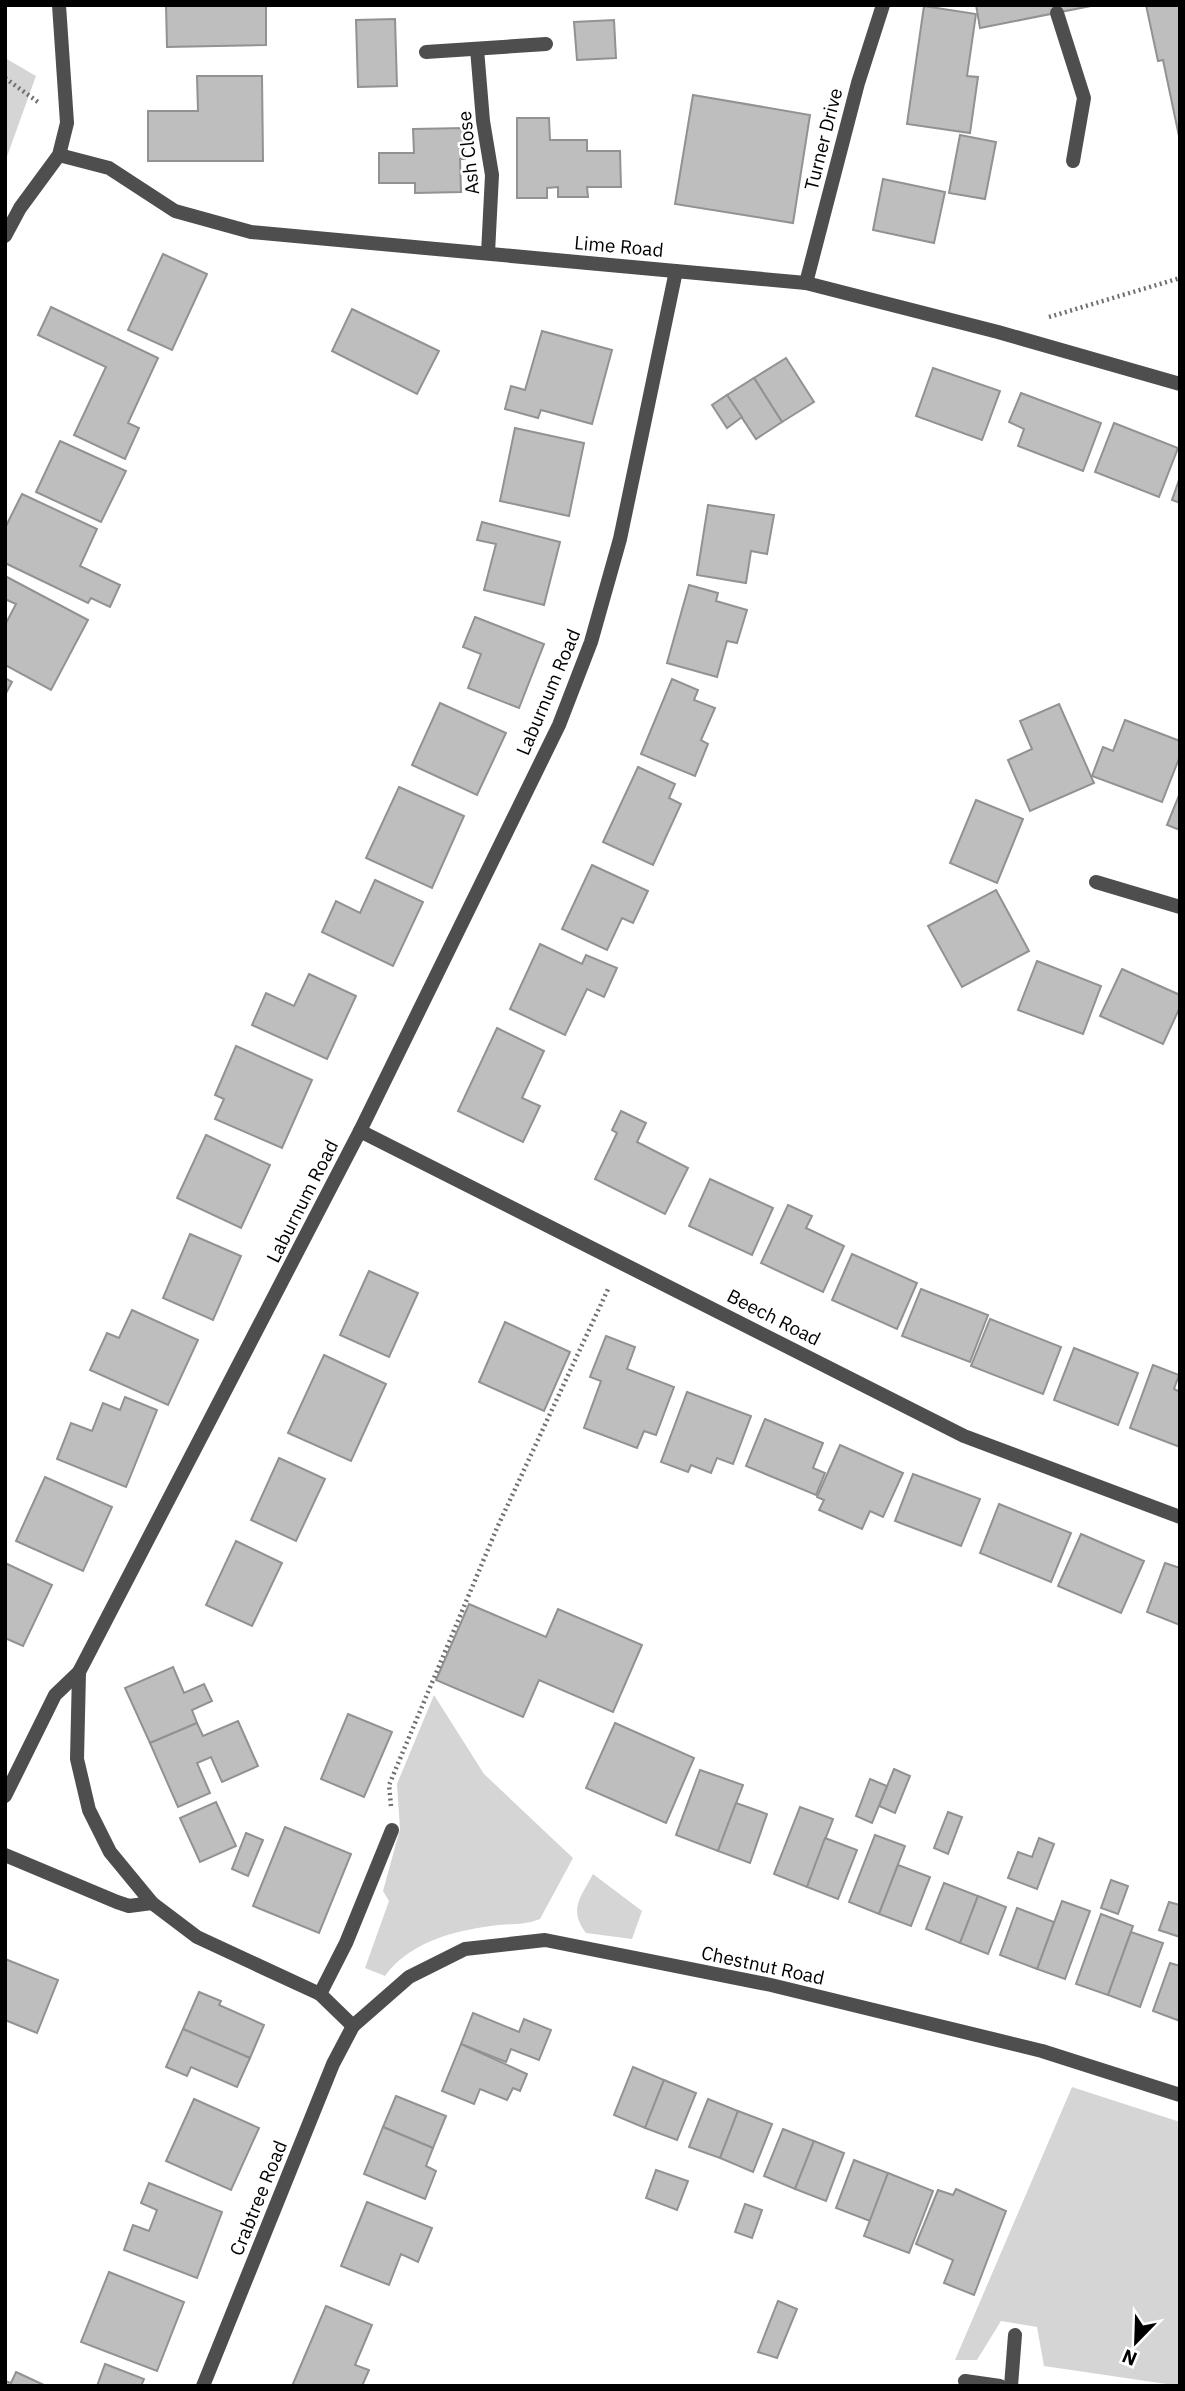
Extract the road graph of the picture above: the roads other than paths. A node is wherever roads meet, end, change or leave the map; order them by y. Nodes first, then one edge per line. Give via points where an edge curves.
1 (59, 5) edge
2 (883, 5) edge
3 (1057, 13) dead end
4 (546, 44) dead end
5 (477, 49) junction
6 (426, 52) dead end
7 (59, 155) junction
8 (1073, 161) dead end
9 (5, 236) edge
10 (488, 253) junction
11 (676, 271) junction
12 (806, 283) junction
13 (1180, 384) edge
14 (1096, 882) dead end
15 (1180, 907) edge
16 (360, 1131) junction
17 (1180, 1517) edge
18 (79, 1672) junction
19 (5, 1796) edge
20 (392, 1830) road end
21 (5, 1855) edge
22 (152, 1903) junction
23 (320, 1994) junction
24 (353, 2026) junction
25 (1180, 2095) edge
26 (1016, 2335) dead end
27 (965, 2381) dead end
28 (203, 2386) edge
29 (1000, 2386) edge
30 (1012, 2386) edge

1 - 7 street via 67,123
2 - 12 street, Turner Drive
3 - 8 street via 1084,98
4 - 5 street
5 - 6 street
5 - 10 street, Ash Close via 492,175
7 - 9 street
7 - 10 street, Lime Road via 109,168 175,211 251,232
10 - 11 street, Lime Road
11 - 12 street, Lime Road
11 - 16 street, Laburnum Road via 620,539 591,642 558,725
12 - 13 street, Lime Road
14 - 15 street
16 - 17 street, Beech Road via 964,1436
16 - 18 street, Laburnum Road
18 - 19 street via 55,1695
18 - 22 street, Laburnum Road via 77,1759 89,1811 110,1852
20 - 23 street
21 - 22 street via 129,1906
22 - 23 street, Laburnum Road via 197,1937
23 - 24 street, Laburnum Road
24 - 25 street, Chestnut Road via 409,1977 465,1949 545,1940 771,1985 1042,2051
24 - 28 street, Crabtree Road via 333,2064
26 - 30 street
27 - 29 street

